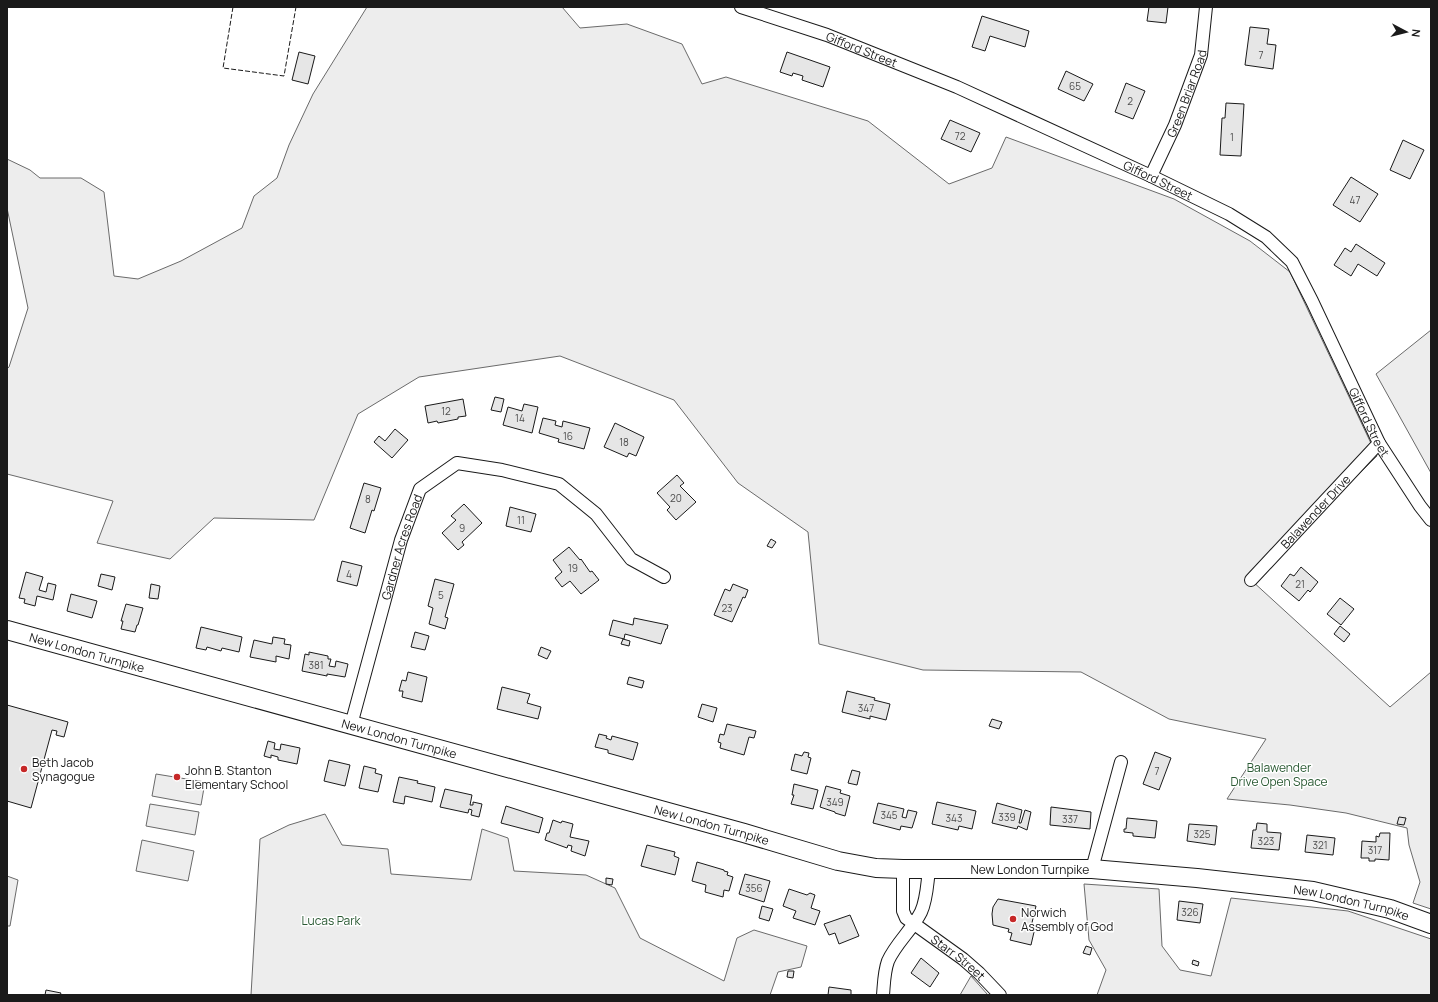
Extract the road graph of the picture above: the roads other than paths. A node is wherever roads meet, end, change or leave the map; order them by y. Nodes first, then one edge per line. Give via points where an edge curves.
1 (741, 7) edge
2 (1206, 7) edge
3 (1151, 176) junction
4 (1379, 443) junction
5 (1431, 520) edge
6 (664, 577) dead end
7 (1251, 580) dead end
8 (7, 630) edge
9 (351, 725) junction
10 (1121, 762) dead end
11 (903, 869) junction
12 (1092, 869) junction
13 (929, 870) junction
14 (913, 924) junction
15 (1431, 924) edge
16 (883, 995) edge
17 (1000, 995) edge

1 - 3 street, Gifford Street via 827,35 957,87
2 - 3 street, Green Briar Road via 1200,55 1175,124
3 - 4 street, Gifford Street via 1229,214 1266,237 1292,262
4 - 5 street, Gifford Street
4 - 7 street, Balawender Drive
6 - 9 street, Gardner Acres Road via 631,559 596,514 559,484 502,470 457,463 420,489 401,540
8 - 9 main road, New London Turnpike
9 - 11 main road, New London Turnpike via 838,861 876,868
10 - 12 street
11 - 13 main road, New London Turnpike
11 - 14 street, Starr Street via 903,911
12 - 13 main road, New London Turnpike
12 - 15 main road, New London Turnpike via 1313,891 1390,909
13 - 14 street via 924,904
14 - 16 street via 889,960
14 - 17 street, Starr Street via 963,959

